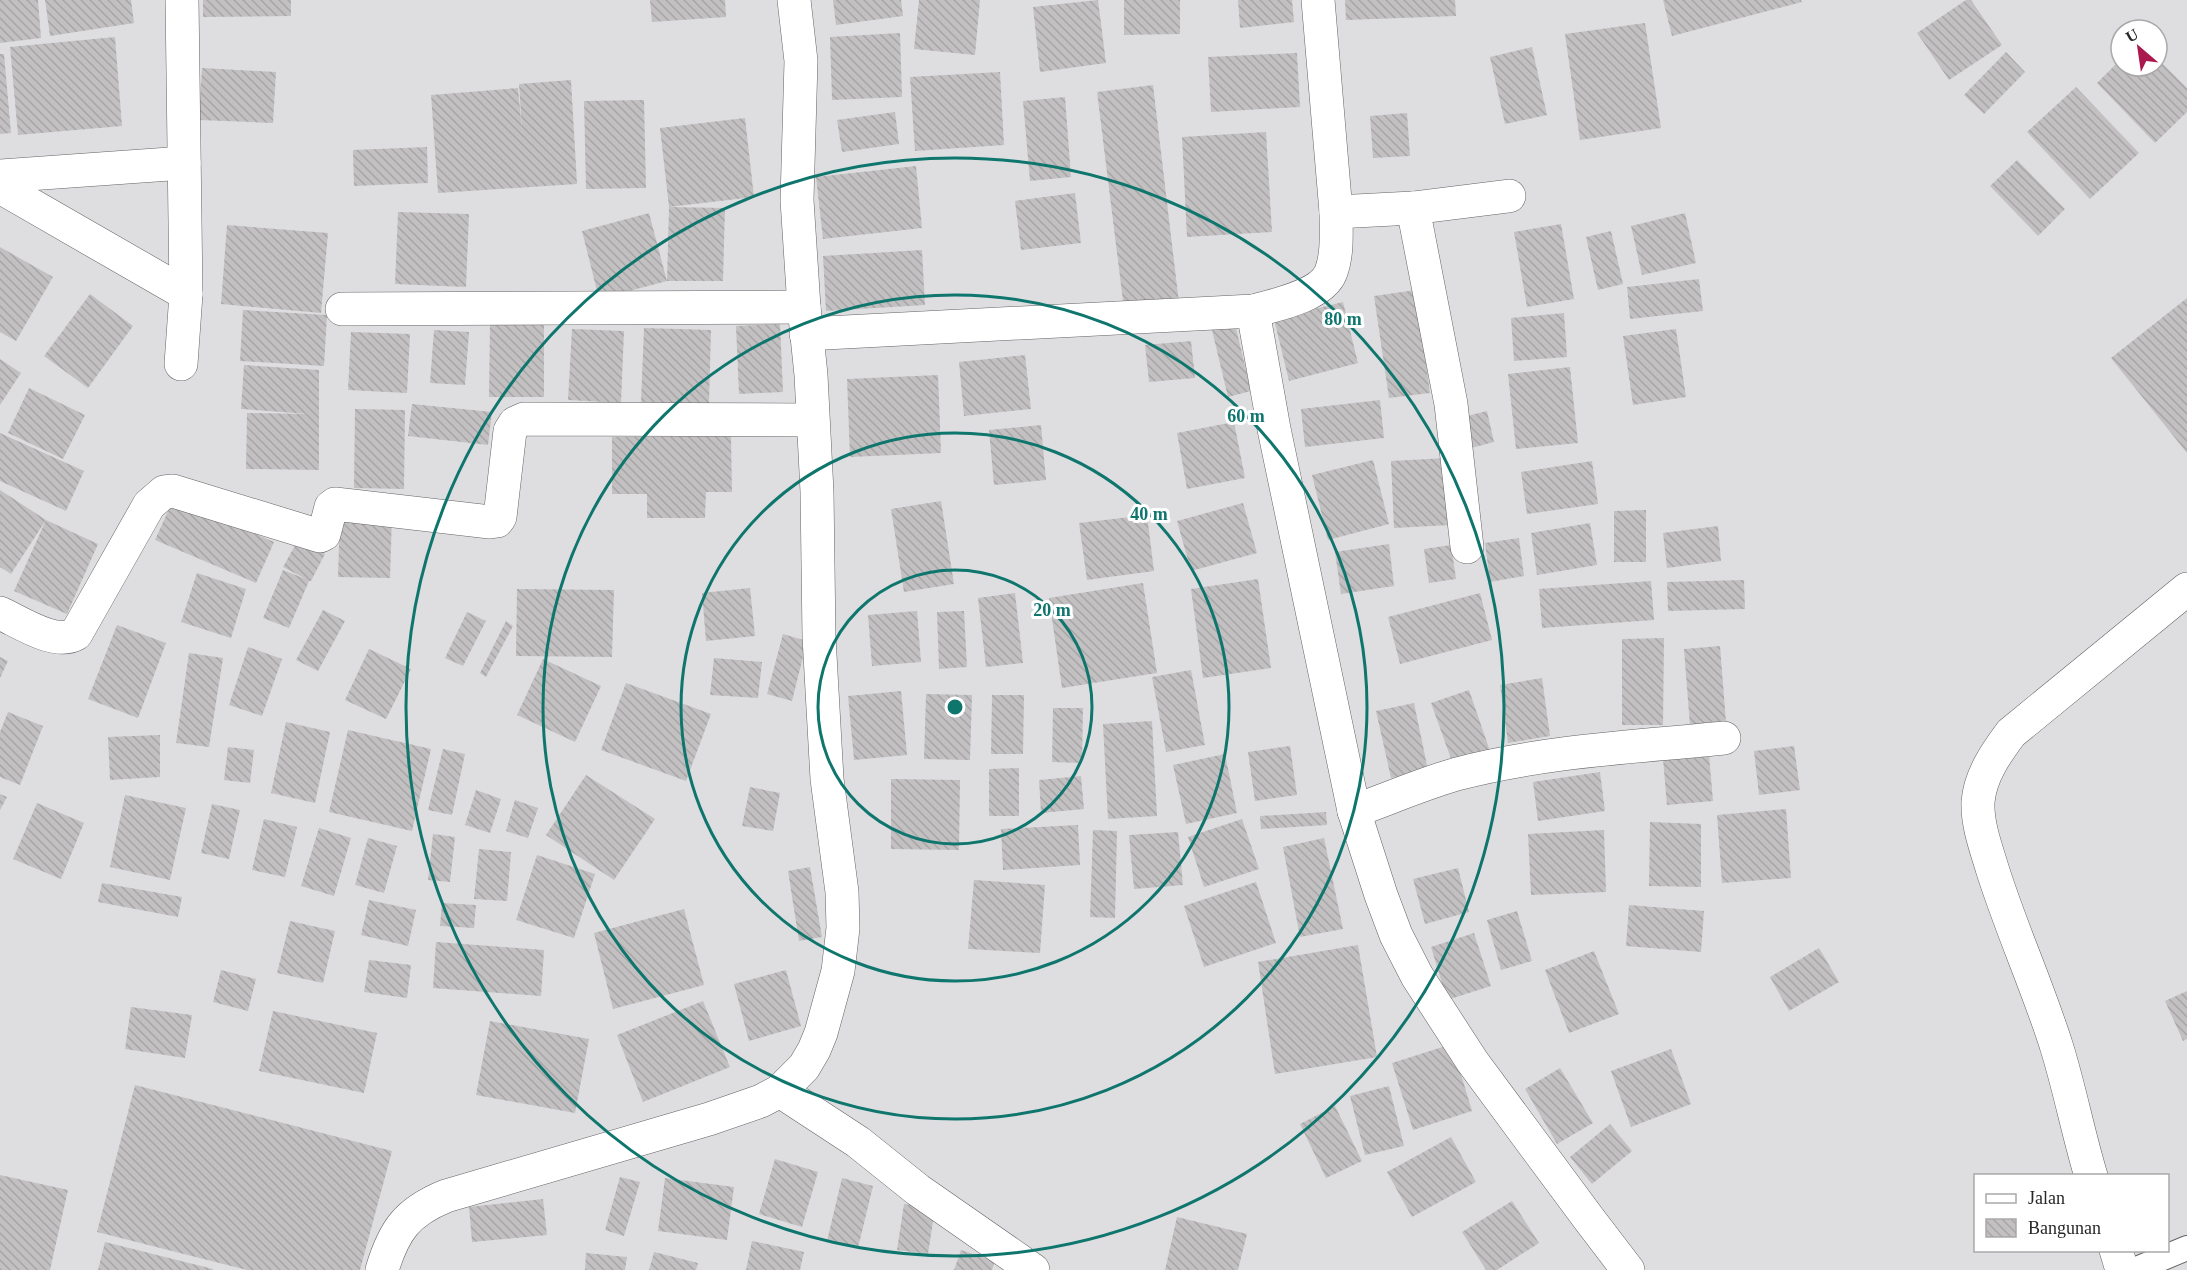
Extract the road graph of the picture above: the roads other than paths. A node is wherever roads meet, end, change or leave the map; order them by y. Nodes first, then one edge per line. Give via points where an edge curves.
1 (182, 0) edge
2 (794, 0) edge
3 (1318, 0) edge
4 (183, 163) junction
5 (0, 176) edge
6 (0, 187) edge
7 (1509, 196) dead end
8 (1413, 208) junction
9 (1336, 212) junction
10 (186, 294) junction
11 (342, 309) dead end
12 (1253, 311) junction
13 (805, 321) junction
14 (181, 364) dead end
15 (812, 420) junction
16 (1467, 547) dead end
17 (2187, 589) edge
18 (0, 613) edge
19 (1724, 738) dead end
20 (1354, 811) junction
21 (780, 1091) junction
22 (2090, 1174) edge
23 (2187, 1248) edge
24 (2116, 1252) edge
25 (382, 1270) edge
26 (1033, 1270) edge
27 (1628, 1270) edge
28 (2122, 1270) edge
29 (2134, 1270) edge

1 - 4 street
2 - 13 street via 801,62 797,175
3 - 9 street
4 - 5 street
4 - 10 street
6 - 10 street
7 - 8 street
8 - 9 street
8 - 16 street via 1450,404
9 - 12 street via 1336,245 1328,279 1300,297
10 - 14 street
11 - 13 street
12 - 13 street
12 - 20 street
13 - 15 street
15 - 18 street via 524,418 510,431 500,517 490,522 335,504 320,536 173,491 164,492 149,505 76,634 66,639 55,637
15 - 21 street via 825,748 840,867 843,928 838,971 814,1050 804,1067
17 - 22 street via 2011,733 1984,777 1978,802 1987,853 2057,1048
19 - 20 street via 1518,761 1456,775
20 - 27 street via 1396,935 1417,976 1472,1061
21 - 25 street via 709,1119 427,1204 395,1234
21 - 26 street via 858,1142 918,1190
23 - 29 lane
24 - 28 street

